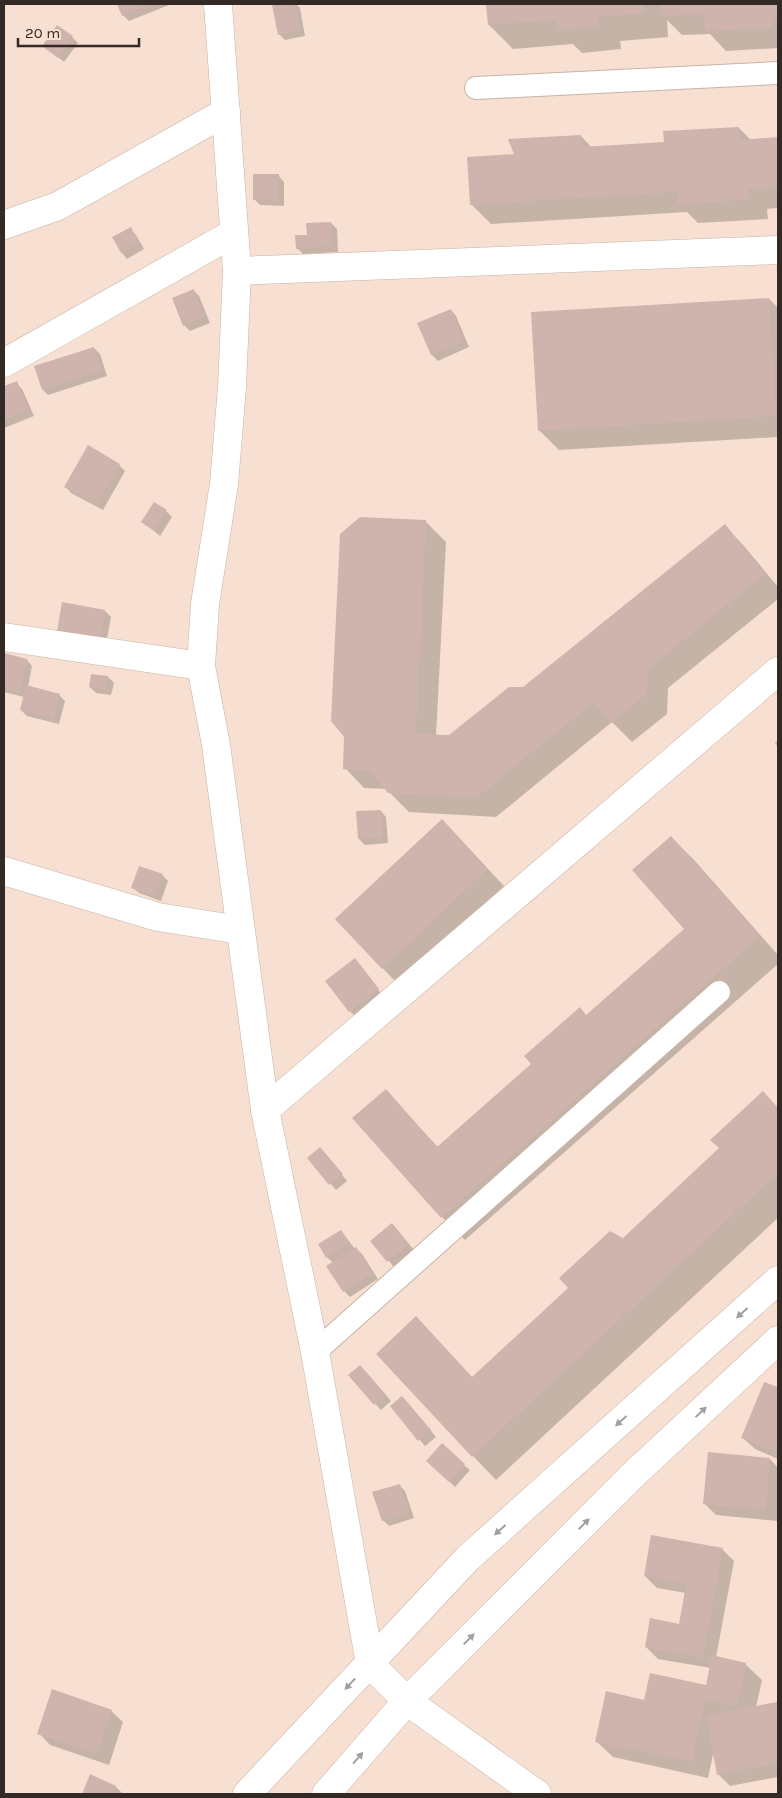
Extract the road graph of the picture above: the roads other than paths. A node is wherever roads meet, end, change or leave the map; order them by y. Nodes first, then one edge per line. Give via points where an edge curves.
1 (218, 4) edge
2 (778, 73) edge
3 (476, 88) dead end
4 (226, 112) junction
5 (4, 225) edge
6 (234, 233) junction
7 (778, 250) edge
8 (237, 271) junction
9 (4, 363) edge
10 (4, 637) edge
11 (201, 666) junction
12 (778, 671) edge
13 (4, 871) edge
14 (240, 930) junction
15 (719, 992) dead end
16 (265, 1110) junction
17 (778, 1280) edge
18 (778, 1340) edge
19 (315, 1352) junction
20 (370, 1664) junction
21 (408, 1701) junction
22 (247, 1794) edge
23 (326, 1794) edge
24 (537, 1794) edge

1 - 4 street
2 - 3 lane
4 - 5 street via 58,206
4 - 6 street
6 - 8 street
6 - 9 street
7 - 8 street
8 - 11 street via 225,474 206,604
10 - 11 street
11 - 14 street via 216,745
12 - 16 street
13 - 14 street via 158,916
14 - 16 street
15 - 19 lane
16 - 19 street
17 -> 20 street via 468,1558
21 -> 18 street via 634,1474
19 - 20 street
20 - 21 street
20 -> 22 street
23 -> 21 street
21 - 24 street

